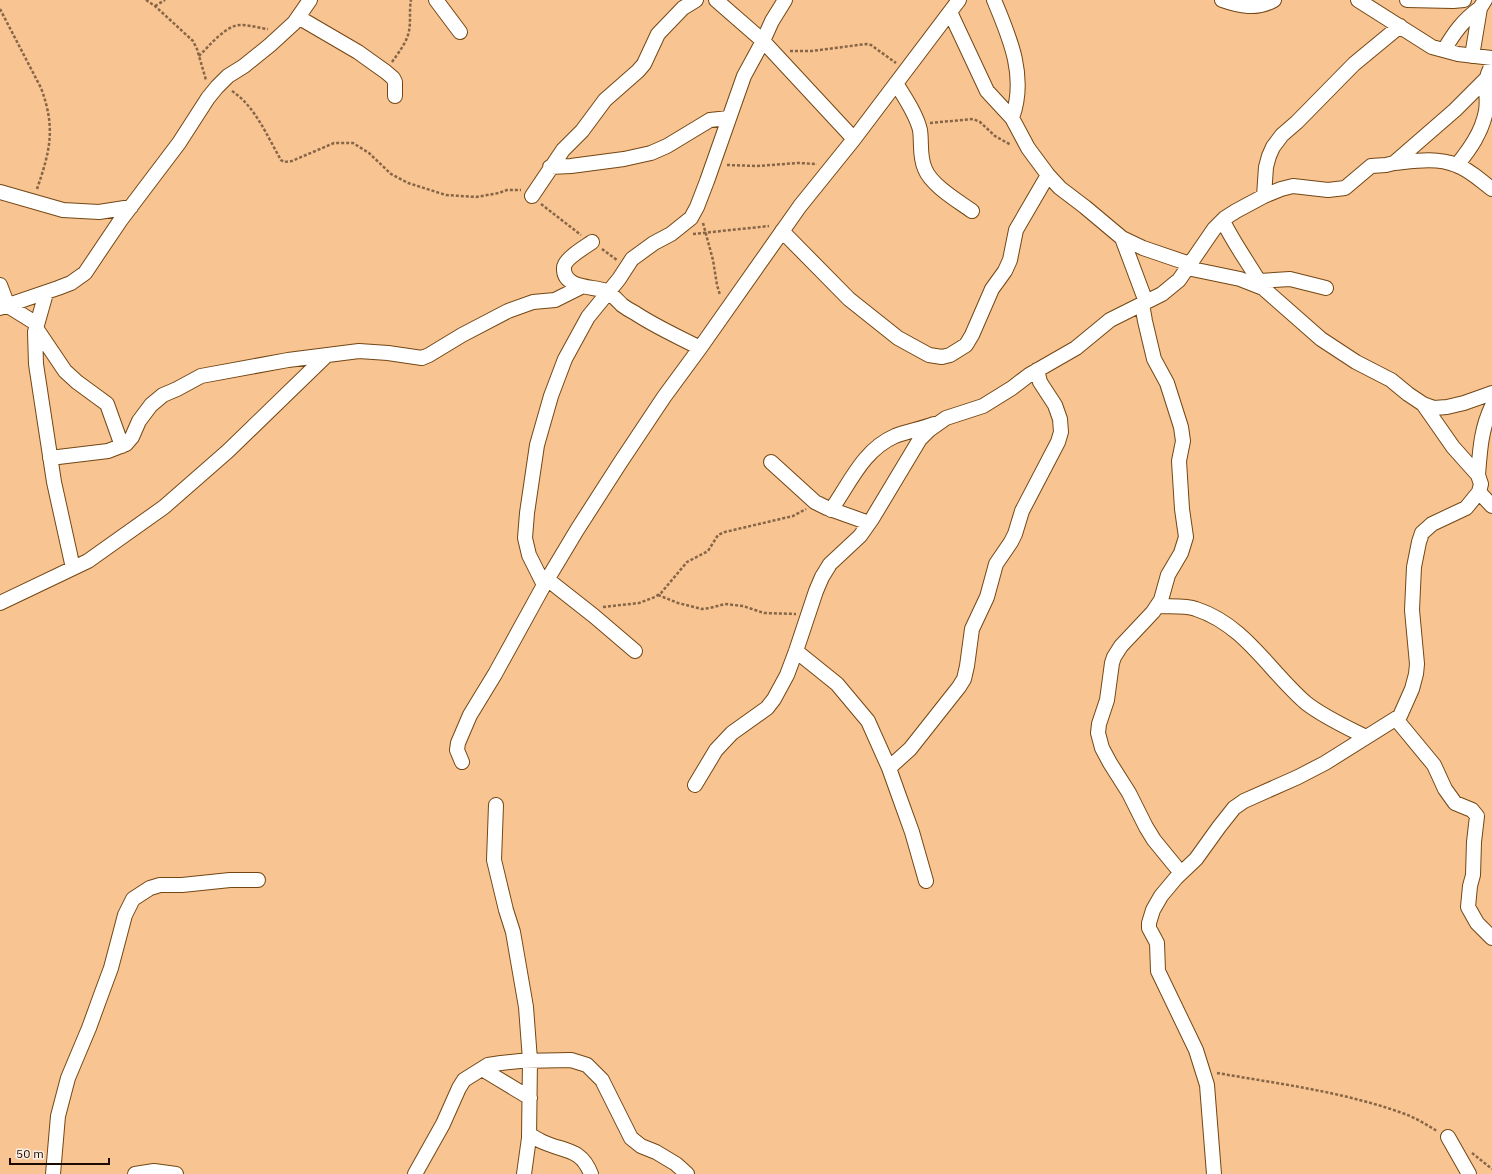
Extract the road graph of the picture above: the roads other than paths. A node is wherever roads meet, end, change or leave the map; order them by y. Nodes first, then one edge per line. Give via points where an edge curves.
1 (310, 0) edge
2 (436, 0) edge
3 (696, 0) edge
4 (716, 0) edge
5 (785, 0) edge
6 (959, 0) edge
7 (994, 0) edge
8 (1222, 0) edge
9 (1274, 0) edge
10 (1358, 0) edge
11 (1407, 0) edge
12 (1464, 0) edge
13 (1483, 4) edge
14 (950, 12) junction
15 (298, 17) junction
16 (1400, 26) junction
17 (460, 32) dead end
18 (767, 46) junction
19 (1444, 50) junction
20 (1472, 56) junction
21 (1492, 58) edge
22 (1492, 65) edge
23 (1486, 79) junction
24 (896, 83) junction
25 (394, 96) dead end
26 (729, 118) junction
27 (1012, 118) junction
28 (854, 139) junction
29 (1394, 163) junction
30 (1457, 165) junction
31 (550, 167) junction
32 (1048, 175) junction
33 (1492, 189) edge
34 (0, 192) edge
35 (532, 196) road end
36 (1264, 196) junction
37 (131, 207) junction
38 (972, 211) dead end
39 (1223, 221) junction
40 (784, 228) junction
41 (1122, 238) junction
42 (592, 242) road end
43 (1188, 266) junction
44 (1261, 284) junction
45 (0, 285) edge
46 (581, 287) junction
47 (1326, 288) dead end
48 (608, 292) junction
49 (46, 293) junction
50 (1144, 303) junction
51 (4, 307) edge
52 (36, 326) junction
53 (700, 348) junction
54 (327, 355) junction
55 (1037, 370) junction
56 (1492, 393) edge
57 (1423, 404) junction
58 (1492, 406) edge
59 (937, 423) junction
60 (122, 446) junction
61 (50, 458) junction
62 (771, 462) dead end
63 (1478, 475) junction
64 (1479, 492) junction
65 (1492, 506) edge
66 (831, 510) junction
67 (869, 523) junction
68 (73, 568) junction
69 (546, 582) junction
70 (0, 603) edge
71 (1157, 606) junction
72 (634, 651) dead end
73 (796, 651) junction
74 (1396, 719) junction
75 (1366, 737) junction
76 (462, 762) dead end
77 (889, 768) junction
78 (695, 785) dead end
79 (496, 805) dead end
80 (1181, 873) junction
81 (258, 880) dead end
82 (926, 881) dead end
83 (1492, 938) edge
84 (530, 1060) junction
85 (482, 1069) junction
86 (530, 1098) junction
87 (529, 1134) junction
88 (1448, 1137) road end
89 (53, 1174) edge
90 (135, 1174) edge
91 (176, 1174) edge
92 (415, 1174) edge
93 (524, 1174) edge
94 (591, 1174) edge
95 (687, 1174) edge
96 (1214, 1174) edge
97 (1469, 1174) edge

1 - 15 street
2 - 17 street
3 - 31 street via 683,8 658,34 641,68 606,100
4 - 18 street
5 - 18 street via 772,21
6 - 14 street
7 - 27 street via 1004,23 1018,72 1019,86
8 - 9 street via 1240,6 1250,6 1267,4
10 - 16 street
11 - 12 street
13 - 19 street via 1467,17
13 - 20 street
14 - 24 street
14 - 27 street via 987,91
15 - 25 street via 358,52 386,72 395,82
15 - 37 street via 270,45 217,87
16 - 19 street via 1432,47
16 - 36 street via 1354,64 1282,135 1269,156
18 - 26 street via 744,76
18 - 28 street
19 - 20 street
20 - 21 street
22 - 23 street
23 - 29 street via 1456,110
23 - 30 street via 1484,119 1475,140
24 - 28 street
24 - 38 street via 920,129 924,169 943,189
26 - 31 street via 710,120 667,146 642,156
26 - 48 street via 691,218 681,228 632,259
27 - 32 street via 1030,152
28 - 40 street
29 - 30 street via 1437,161
29 - 36 street via 1371,166 1345,188 1328,190 1293,186 1281,188
30 - 33 street
31 - 35 street
32 - 40 street via 1016,230 1010,260 992,289 966,346 942,357 929,355 898,338 850,299
32 - 41 street via 1060,188
34 - 37 street via 63,210 99,212
36 - 39 street
37 - 49 street via 85,273
39 - 43 street via 1214,229
39 - 44 street via 1232,240
40 - 53 street
41 - 43 street
41 - 50 street
42 - 46 street via 569,259 563,269 570,281
43 - 44 street
43 - 50 street via 1179,280 1162,294
44 - 47 street via 1290,279
44 - 57 street via 1321,339 1356,362 1391,380
45 - 51 street
46 - 48 street
46 - 54 street via 555,300 533,302 508,311 422,358 360,351
48 - 53 street via 641,317
48 - 69 street via 588,317 565,359 537,445 525,538 529,555
49 - 51 street
49 - 52 street
50 - 55 street via 1110,320 1076,348
50 - 71 street via 1144,321 1154,359 1170,390 1183,441 1178,461 1186,537
51 - 52 street
52 - 60 street via 65,371 107,404
52 - 61 street via 36,364
53 - 69 street via 628,450
54 - 60 street via 201,376 157,399 139,421 132,436
54 - 68 street via 228,451 164,507 88,561
55 - 59 street via 983,406
55 - 77 street via 1040,382 1055,405 1060,419 1061,432 1058,442 1022,511 1015,534 996,564 987,598 972,629 964,678 910,749
56 - 57 street via 1447,407 1434,408
57 - 63 street via 1453,447
58 - 63 street via 1480,441
59 - 66 street via 894,437 875,449 863,461
59 - 67 street via 920,439
60 - 61 street via 108,451
61 - 68 street
62 - 66 street via 815,502
63 - 64 street
64 - 65 street
64 - 74 street via 1466,508 1432,524 1422,533 1412,590 1416,674 1406,703
66 - 67 street
67 - 73 street via 860,536 830,564 816,591
68 - 70 street
69 - 72 street via 587,610
69 - 76 street via 464,728 457,750
71 - 75 street via 1195,608 1229,625 1251,644 1306,703 1338,724
71 - 80 street via 1114,657 1107,700 1098,733 1102,748 1146,828
73 - 77 street via 837,684 868,721
73 - 78 street via 774,700 732,733 716,750
74 - 75 street
74 - 83 street via 1434,766 1444,789 1455,803 1472,810 1477,816 1468,907 1477,923
75 - 80 street via 1325,763 1234,808 1196,859
77 - 82 street
79 - 84 street via 494,860 513,932 526,1007
80 - 96 street via 1161,896 1153,910 1149,928 1157,943 1158,971 1196,1050 1207,1085
81 - 89 street via 160,885 150,888 133,900 125,915 111,968 68,1078 58,1116
84 - 85 street via 501,1063
84 - 86 street
84 - 95 street via 571,1060 587,1065 602,1080 631,1138 676,1164
85 - 86 street
85 - 92 street via 464,1080
86 - 87 street
87 - 93 street
87 - 94 street via 576,1154 585,1160
88 - 97 street
90 - 91 street via 154,1171

